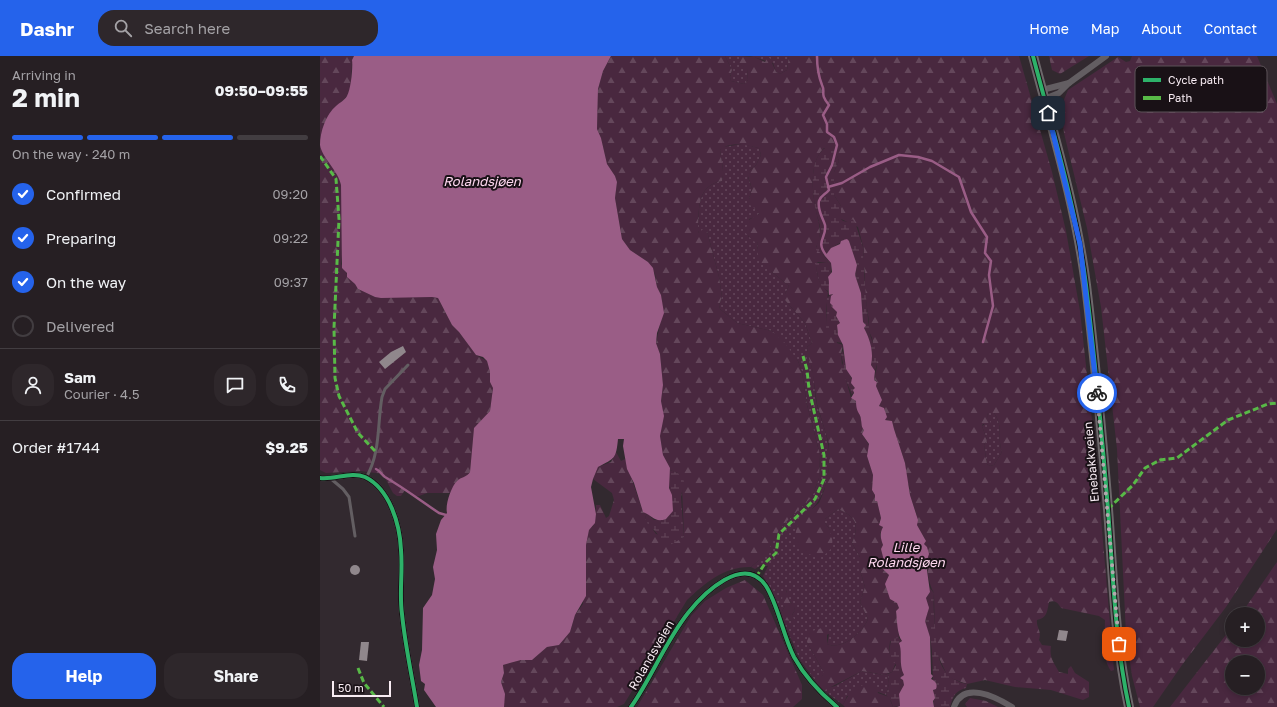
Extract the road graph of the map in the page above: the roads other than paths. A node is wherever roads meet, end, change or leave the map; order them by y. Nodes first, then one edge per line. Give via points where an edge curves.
1 (1032, 56) edge
2 (1106, 56) edge
3 (1069, 83) junction
4 (1043, 95) junction
5 (408, 365) dead end
6 (320, 478) edge
7 (330, 478) junction
8 (366, 478) junction
9 (354, 536) dead end
10 (834, 706) edge
11 (417, 707) edge
12 (631, 707) edge
13 (954, 707) edge
14 (1012, 707) edge
15 (1129, 707) edge

1 - 4 main road, Enebakkveien
2 - 3 street
3 - 4 street
3 - 4 street via 1059,93
4 - 15 main road, Enebakkveien via 1083,264 1104,458 1119,644
5 - 8 lane via 385,389 382,397 376,452 373,466
6 - 7 street
7 - 8 street via 352,475
7 - 9 lane via 349,497
8 - 11 street via 378,487 386,499 399,531 402,554 402,614
10 - 12 street, Rolandsveien via 813,685 800,667 766,587 756,577 744,574 728,577 717,584 689,612 669,640
13 - 14 street via 963,694 976,692 994,697

